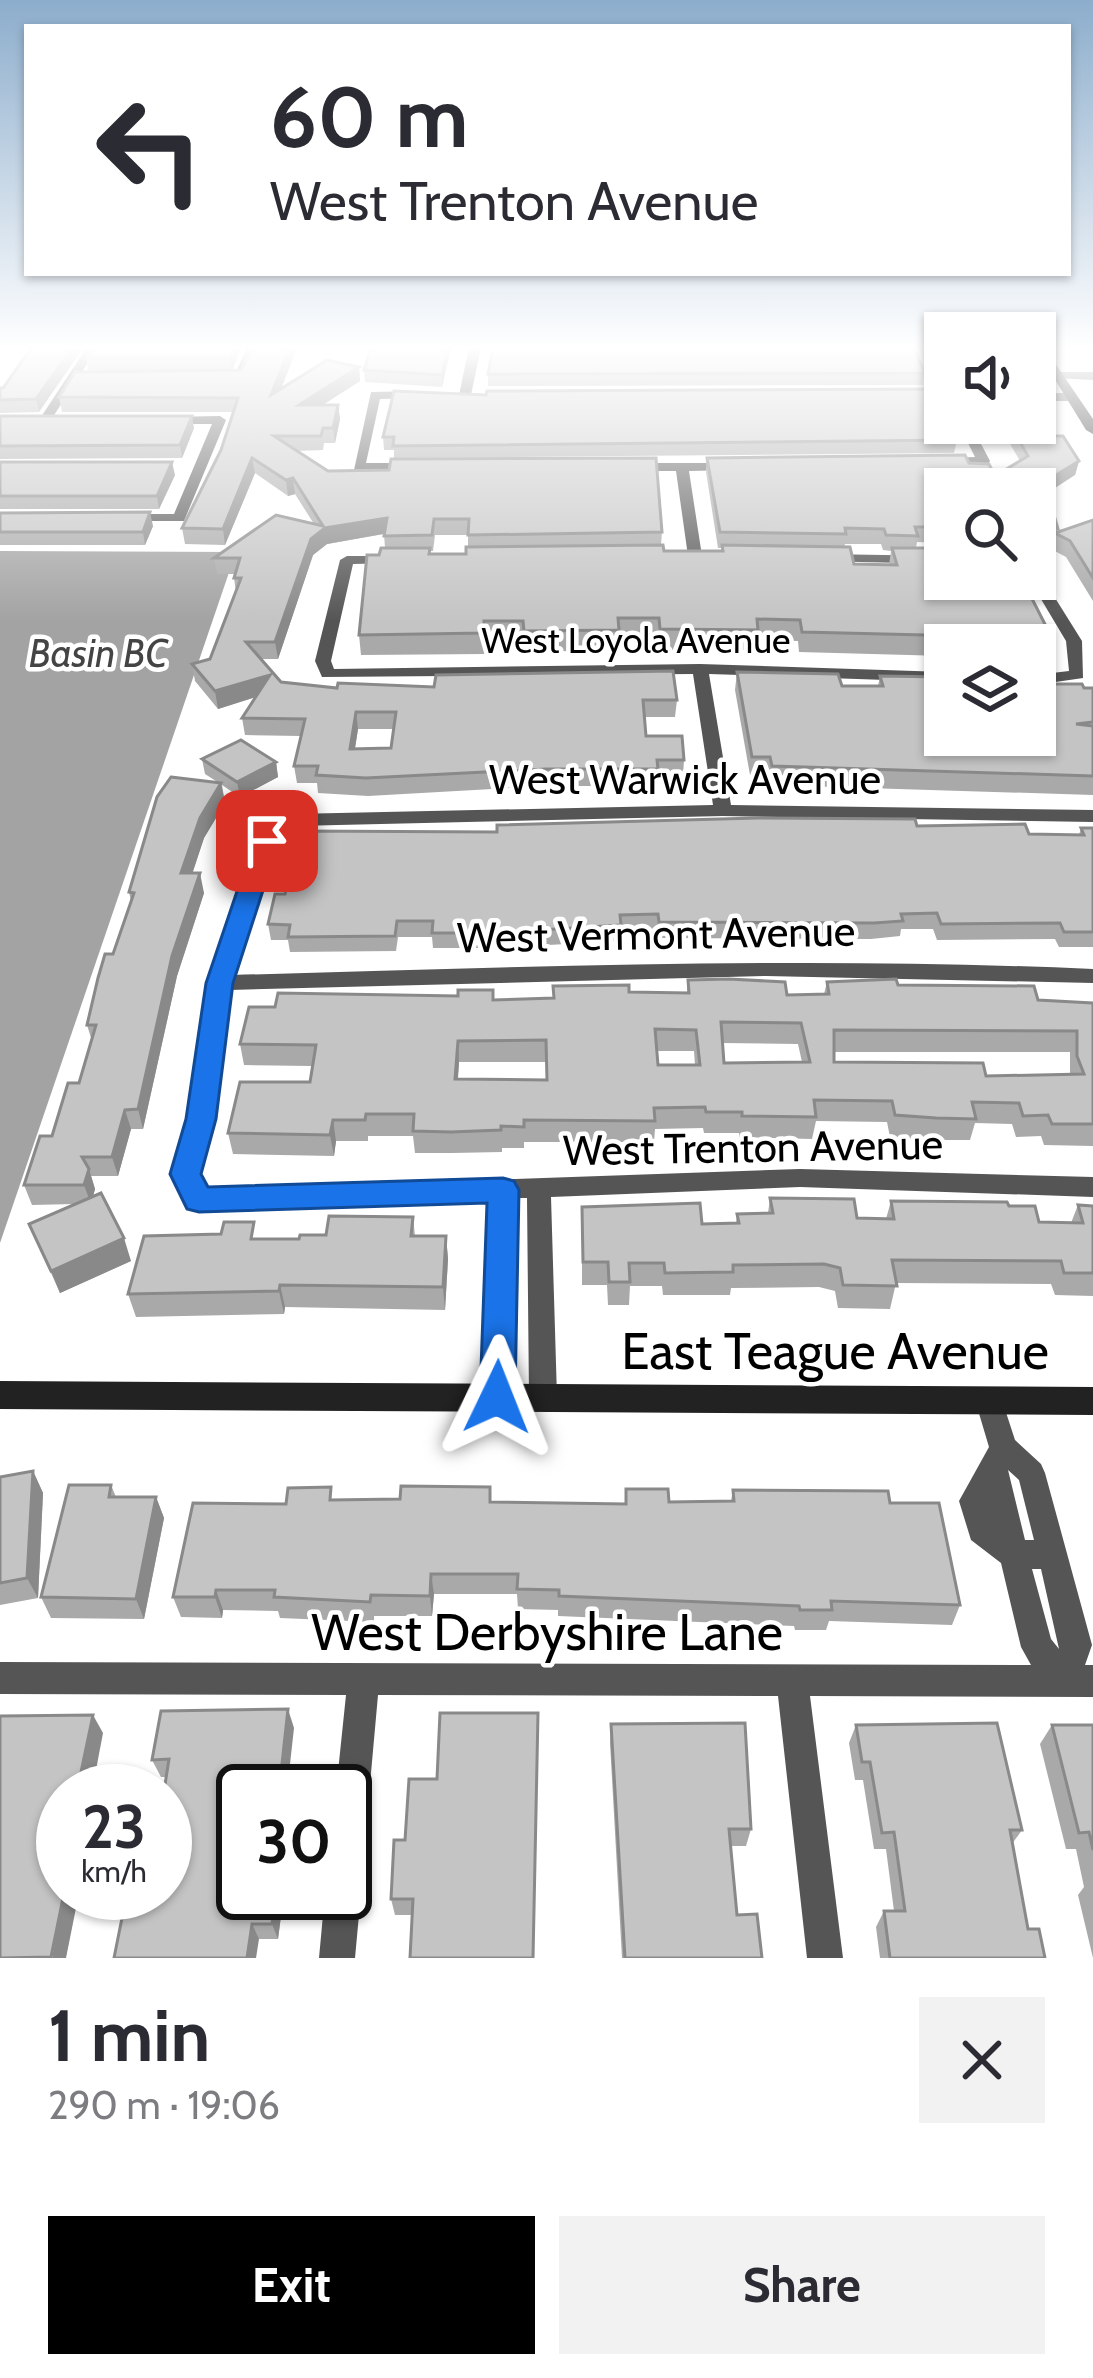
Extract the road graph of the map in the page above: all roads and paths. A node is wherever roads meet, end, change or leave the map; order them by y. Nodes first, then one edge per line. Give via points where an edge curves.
1 (212, 438) edge
2 (365, 438) edge
3 (974, 444) edge
4 (919, 463) edge
5 (178, 466) dead end
6 (201, 466) junction
7 (746, 466) edge
8 (428, 467) edge
9 (613, 467) edge
10 (682, 467) junction
11 (112, 518) edge
12 (672, 556) edge
13 (695, 556) junction
14 (718, 556) edge
15 (808, 558) edge
16 (416, 559) edge
17 (924, 560) edge
18 (1049, 600) edge
19 (1093, 643) edge
20 (1081, 651) edge
21 (700, 669) junction
22 (924, 676) edge
23 (1056, 678) edge
24 (723, 810) junction
25 (1093, 816) edge
26 (1093, 976) edge
27 (220, 983) junction
28 (1093, 1187) edge
29 (539, 1189) junction
30 (503, 1190) junction
31 (0, 1395) edge
32 (497, 1397) junction
33 (543, 1397) junction
34 (989, 1400) junction
35 (1093, 1401) edge
36 (998, 1460) junction
37 (1052, 1554) junction
38 (1014, 1555) junction
39 (0, 1678) edge
40 (363, 1679) junction
41 (792, 1681) junction
42 (1078, 1681) edge
43 (355, 1764) edge
44 (341, 1920) edge
45 (337, 1958) edge
46 (825, 1958) edge

1 - 6 street
2 - 8 street via 358,467
3 - 4 street via 983,461
5 - 6 street
6 - 11 street via 179,518
7 - 10 street
9 - 10 street
10 - 13 street
12 - 13 street
13 - 14 street
15 - 17 street
16 - 21 street, West Loyola Avenue via 347,560 323,661 328,674
18 - 20 street
19 - 20 street
20 - 23 street via 1077,675
21 - 22 street, West Loyola Avenue
21 - 24 street
24 - 25 street, West Warwick Avenue
24 - 27 street, West Warwick Avenue via 278,825
26 - 27 street, West Vermont Avenue via 751,968
27 - 30 street, West Trenton Avenue via 186,1174 199,1200
28 - 29 street, West Trenton Avenue via 800,1178
29 - 30 street, West Trenton Avenue
29 - 33 street
30 - 32 street
31 - 32 street, East Teague Avenue
32 - 33 street, East Teague Avenue
33 - 34 street, East Teague Avenue
34 - 35 street, East Teague Avenue
34 - 36 street
36 - 37 street via 1031,1473
36 - 38 street
37 - 38 street
37 - 42 street
38 - 42 street via 1037,1647
39 - 40 street, West Derbyshire Lane
40 - 41 street, West Derbyshire Lane
40 - 43 street
41 - 42 street, West Derbyshire Lane
41 - 46 street
44 - 45 street

